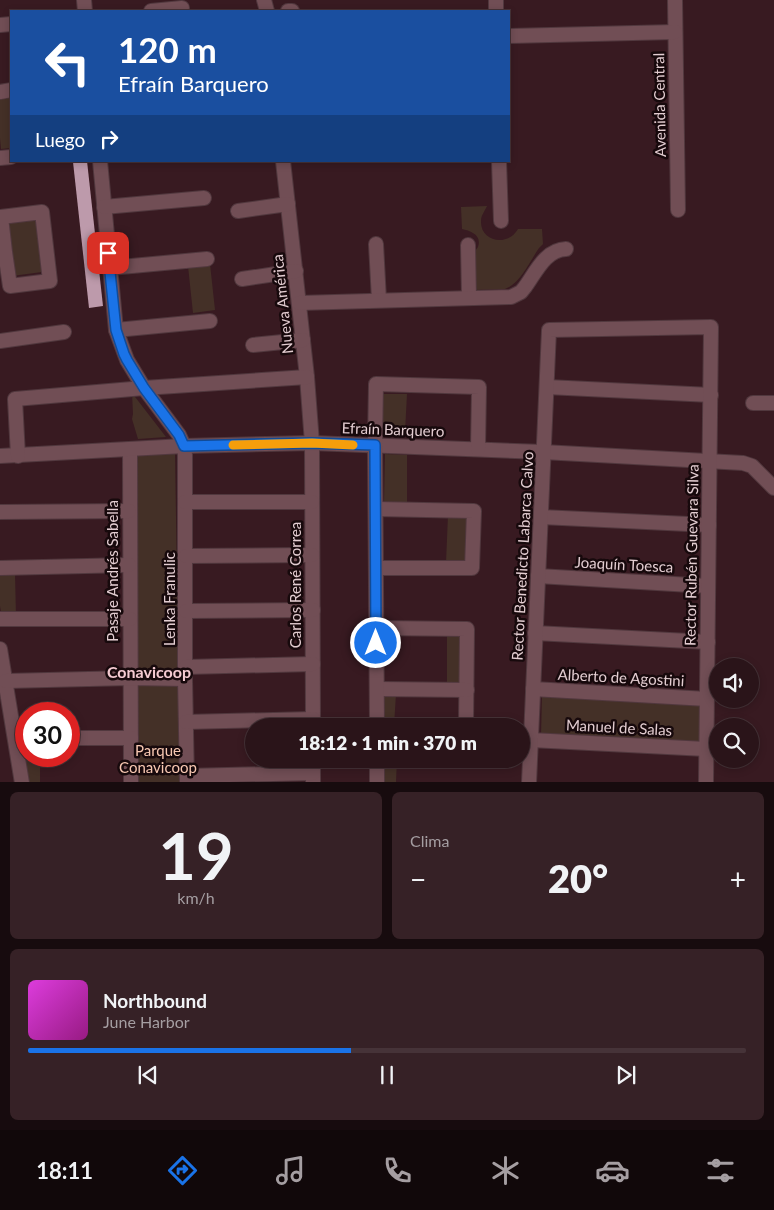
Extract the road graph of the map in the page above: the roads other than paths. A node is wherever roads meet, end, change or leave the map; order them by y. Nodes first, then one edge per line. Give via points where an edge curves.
1 (675, 0) edge
2 (182, 8) dead end
3 (161, 10) edge
4 (675, 32) junction
5 (510, 36) edge
6 (100, 162) edge
7 (283, 162) edge
8 (499, 162) edge
9 (204, 198) dead end
10 (288, 204) junction
11 (104, 207) junction
12 (678, 210) dead end
13 (238, 211) dead end
14 (500, 221) dead end
15 (376, 244) dead end
16 (468, 246) dead end
17 (566, 249) dead end
18 (2, 252) edge
19 (207, 258) dead end
20 (110, 268) junction
21 (296, 271) junction
22 (242, 279) dead end
23 (469, 298) junction
24 (379, 300) junction
25 (299, 303) junction
26 (210, 321) dead end
27 (116, 330) junction
28 (549, 330) joint
29 (64, 332) dead end
30 (303, 340) junction
31 (0, 341) edge
32 (253, 345) dead end
33 (307, 378) junction
34 (546, 387) junction
35 (144, 388) junction
36 (711, 395) junction
37 (753, 403) dead end
38 (774, 404) edge
39 (312, 443) junction
40 (375, 445) junction
41 (184, 446) junction
42 (130, 449) junction
43 (478, 449) junction
44 (544, 452) junction
45 (0, 456) edge
46 (18, 456) junction
47 (710, 460) junction
48 (774, 488) edge
49 (186, 502) junction
50 (312, 502) junction
51 (376, 509) junction
52 (129, 510) junction
53 (0, 512) edge
54 (541, 517) junction
55 (709, 526) junction
56 (186, 556) junction
57 (312, 556) junction
58 (130, 565) junction
59 (0, 568) edge
60 (376, 568) junction
61 (538, 576) junction
62 (708, 586) junction
63 (313, 610) junction
64 (186, 611) junction
65 (0, 619) edge
66 (130, 619) junction
67 (376, 628) junction
68 (536, 633) junction
69 (708, 642) junction
70 (0, 649) edge
71 (313, 664) junction
72 (186, 673) junction
73 (130, 678) junction
74 (6, 681) junction
75 (377, 689) junction
76 (533, 689) junction
77 (466, 690) junction
78 (707, 700) junction
79 (15, 715) edge
80 (313, 718) edge
81 (377, 718) edge
82 (466, 718) edge
83 (186, 722) junction
84 (245, 722) edge
85 (80, 738) edge
86 (130, 738) junction
87 (530, 740) joint
88 (706, 749) junction
89 (22, 767) edge
90 (377, 768) edge
91 (529, 768) edge
92 (313, 778) edge
93 (187, 779) edge
94 (22, 782) edge
95 (131, 782) edge
96 (377, 782) edge
97 (529, 782) edge
98 (706, 782) edge

1 - 4 street, Avenida Central
2 - 3 street
4 - 5 street
4 - 12 street, Avenida Central
6 - 11 street
7 - 10 street, Nueva América
8 - 14 street
9 - 11 street
10 - 13 street
10 - 21 street, Nueva América
11 - 20 street
15 - 24 street
16 - 23 street
17 - 23 street via 549,255 516,295
18 - 18 street via 10,286 50,281 42,212 1,217
19 - 20 street
20 - 27 street
21 - 22 street
21 - 25 street, Nueva América
23 - 24 street
24 - 25 street
25 - 30 street, Nueva América
26 - 27 street
27 - 35 street via 127,360
28 - 34 street, Rector Benedicto Labarca Calvo
28 - 36 street, Rector Rubén Guevara Silva via 712,327
29 - 31 street
30 - 32 street
30 - 33 street, Nueva América
33 - 35 street
33 - 39 street, Nueva América
34 - 36 street
34 - 44 street, Rector Benedicto Labarca Calvo
35 - 41 street
35 - 46 street via 15,399
36 - 47 street, Rector Rubén Guevara Silva
37 - 38 street
39 - 40 street, Efraín Barquero
39 - 41 street, Efraín Barquero
39 - 50 street, Carlos René Correa
40 - 43 street, Efraín Barquero
40 - 43 street via 376,384 479,387
40 - 51 street
41 - 42 street, Efraín Barquero
41 - 49 street, Lenka Franulic
42 - 46 street, Efraín Barquero
42 - 52 street, Pasaje Andrés Sabella
43 - 44 street, Efraín Barquero
44 - 47 street, Efraín Barquero
44 - 54 street, Rector Benedicto Labarca Calvo
45 - 46 street, Efraín Barquero
47 - 48 street, Efraín Barquero via 747,464
47 - 55 street, Rector Rubén Guevara Silva
49 - 50 street
49 - 56 street, Lenka Franulic
50 - 57 street, Carlos René Correa
51 - 60 street
51 - 60 street via 474,511 472,568
52 - 53 street
52 - 58 street, Pasaje Andrés Sabella
54 - 55 street
54 - 61 street, Rector Benedicto Labarca Calvo
55 - 62 street, Rector Rubén Guevara Silva
56 - 57 street
56 - 64 street, Lenka Franulic
57 - 63 street, Carlos René Correa
58 - 59 street
58 - 66 street, Pasaje Andrés Sabella
60 - 67 street
61 - 62 street, Joaquín Toesca
61 - 68 street, Rector Benedicto Labarca Calvo
62 - 69 street, Rector Rubén Guevara Silva
63 - 64 street
63 - 71 street, Carlos René Correa
64 - 72 street, Lenka Franulic
65 - 66 street
66 - 73 street, Pasaje Andrés Sabella
67 - 75 street
67 - 77 street via 468,629
68 - 69 street
68 - 76 street, Rector Benedicto Labarca Calvo
69 - 78 street, Rector Rubén Guevara Silva
70 - 74 street
71 - 72 street
71 - 80 street, Carlos René Correa
72 - 73 street
72 - 83 street, Lenka Franulic
73 - 74 street
73 - 86 street, Pasaje Andrés Sabella
74 - 79 street
75 - 77 street
75 - 81 street
76 - 78 street, Alberto de Agostini
76 - 87 street, Rector Benedicto Labarca Calvo
77 - 82 street
78 - 88 street, Rector Rubén Guevara Silva
83 - 84 street
83 - 93 street, Lenka Franulic
85 - 86 street
86 - 95 street, Pasaje Andrés Sabella
87 - 88 street, Manuel de Salas
88 - 98 street, Rector Rubén Guevara Silva
89 - 94 street
90 - 96 street
91 - 97 street, Rector Benedicto Labarca Calvo
92 - 93 street

